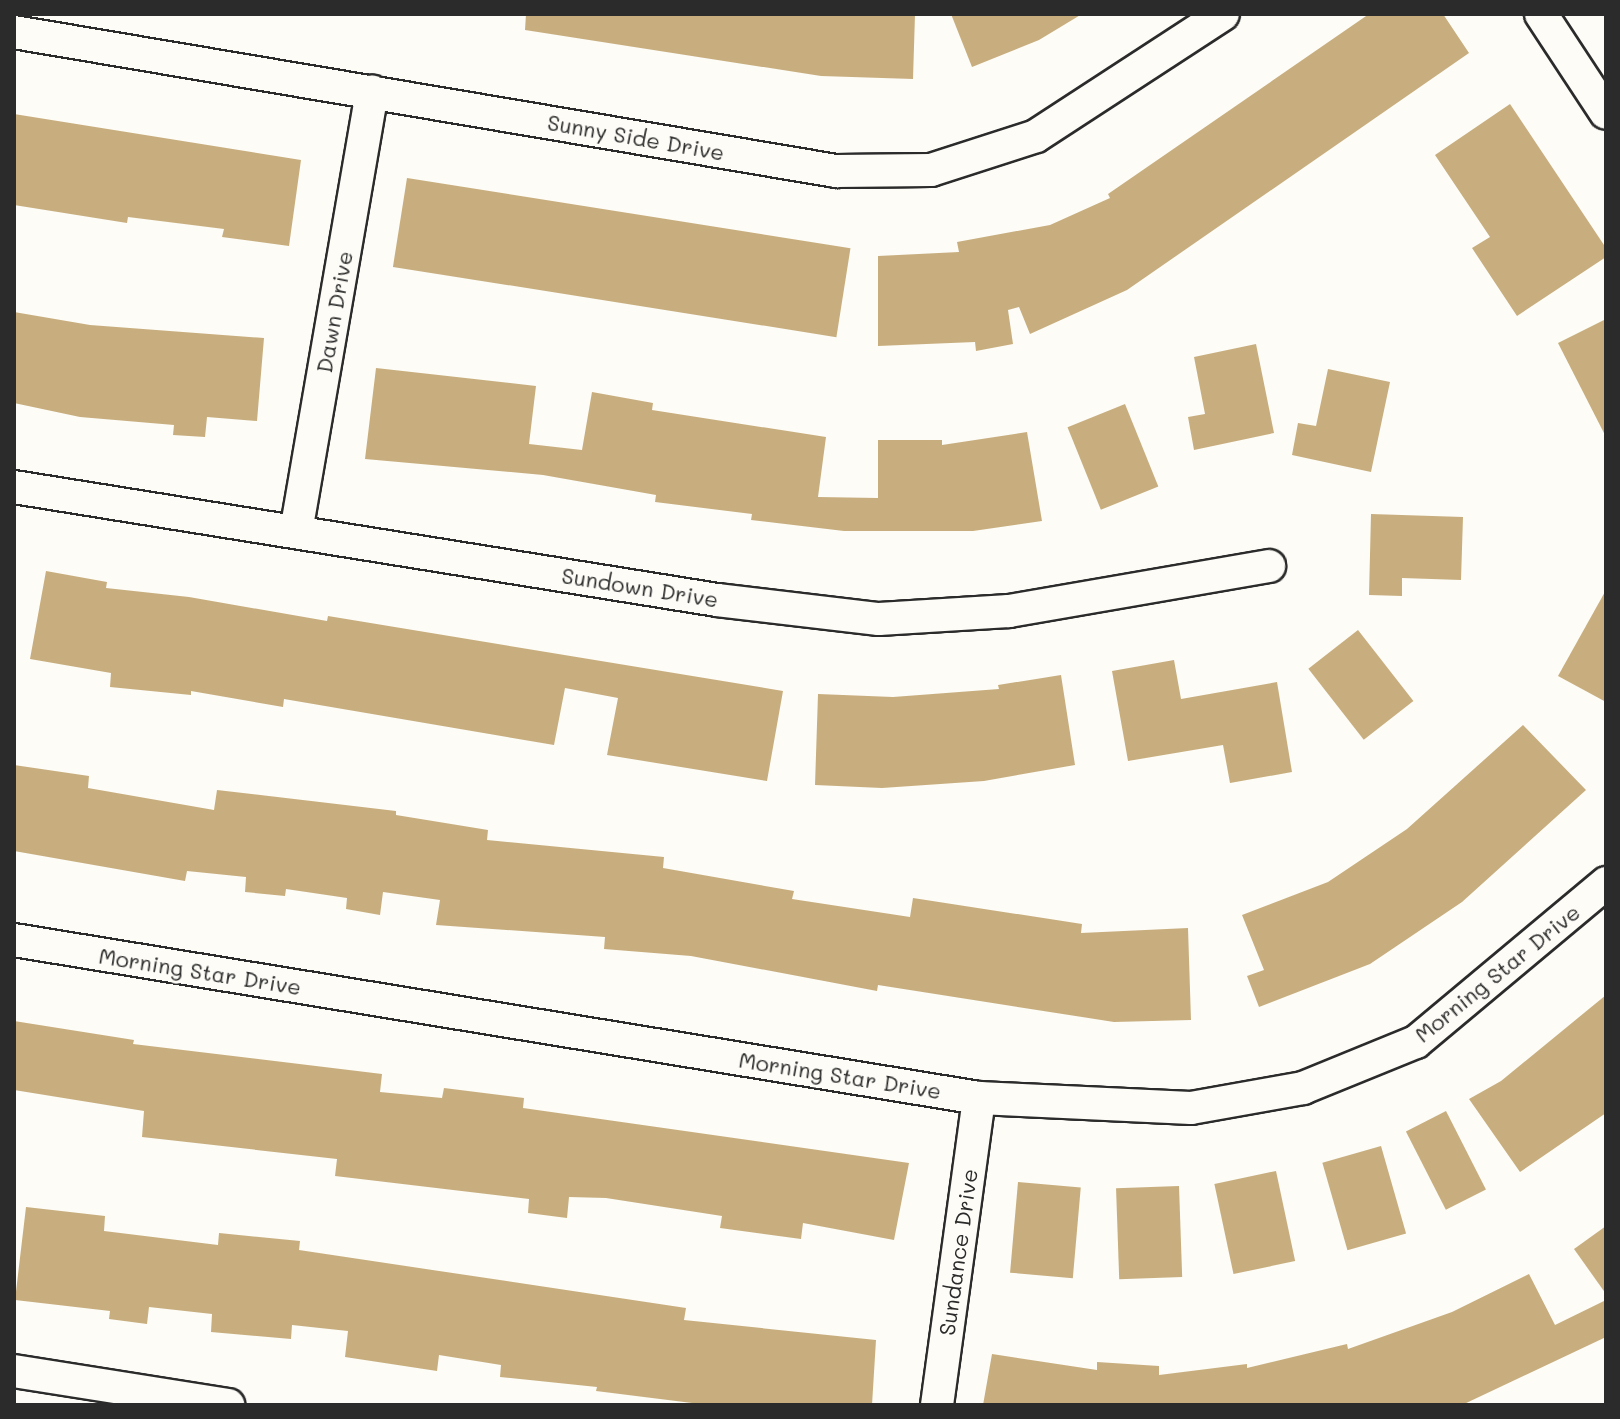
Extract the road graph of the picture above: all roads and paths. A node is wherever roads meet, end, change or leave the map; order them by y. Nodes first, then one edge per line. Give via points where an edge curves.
1 (1223, 14) edge
2 (1541, 14) edge
3 (14, 32) edge
4 (372, 92) junction
5 (1606, 113) edge
6 (14, 487) edge
7 (296, 532) junction
8 (1269, 566) dead end
9 (1606, 883) edge
10 (14, 940) edge
11 (979, 1098) junction
12 (14, 1371) edge
13 (228, 1405) edge
14 (937, 1405) edge

1 - 4 street, Sunny Side Drive via 1036,136 931,170 836,171
2 - 5 street
3 - 4 street, Sunny Side Drive
4 - 7 street, Dawn Drive
6 - 7 street, Sundown Drive
7 - 8 street, Sundown Drive via 717,600 879,619 1009,611
9 - 11 street, Morning Star Drive via 1416,1042 1303,1088 1191,1108
10 - 11 street, Morning Star Drive
11 - 14 street, Sundance Drive
12 - 13 street

